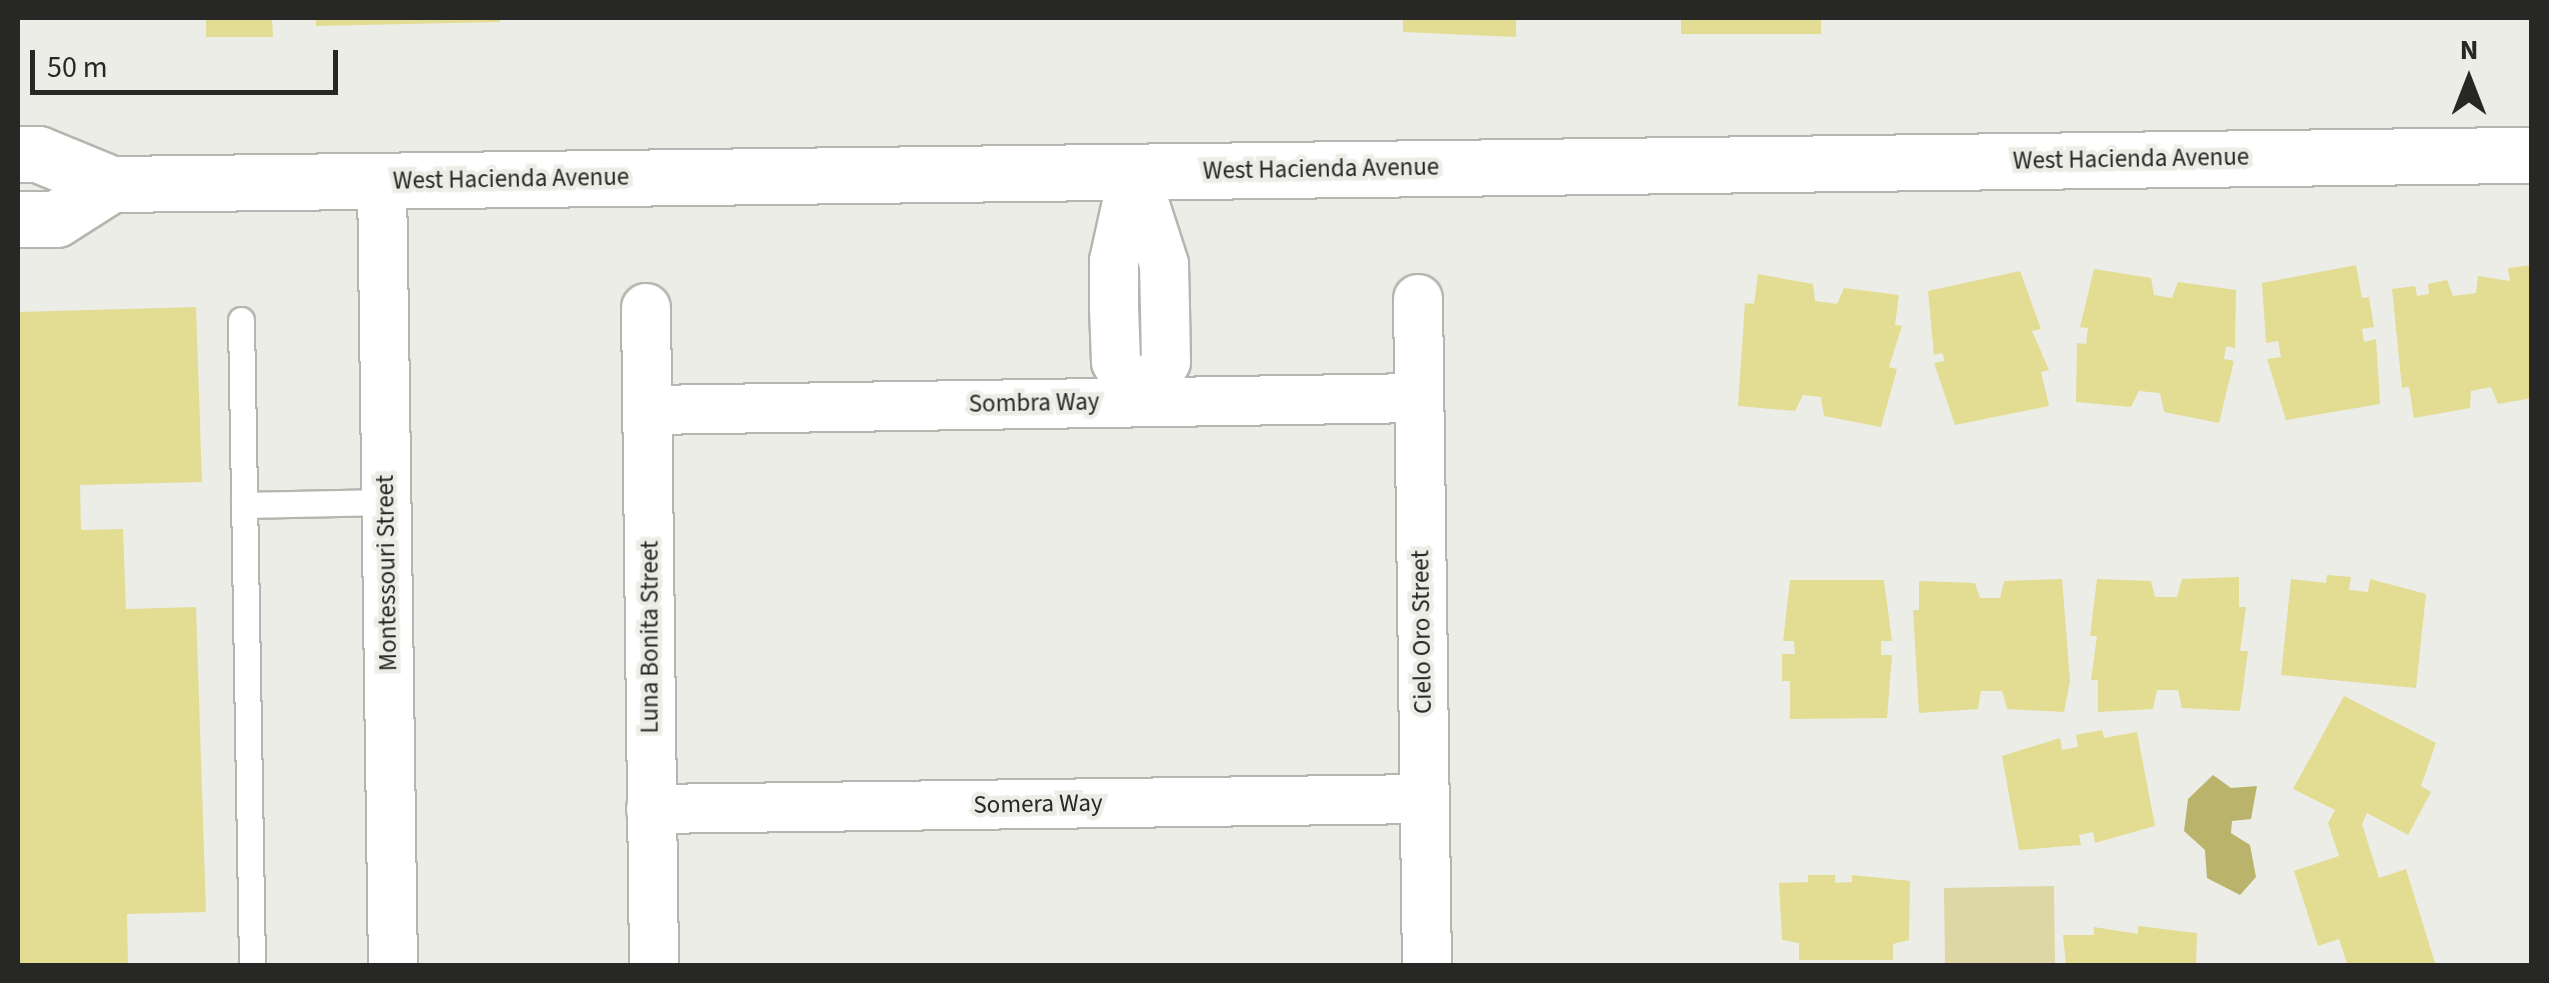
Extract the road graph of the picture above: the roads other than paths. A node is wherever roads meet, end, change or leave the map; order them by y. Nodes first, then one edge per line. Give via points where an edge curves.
1 (2532, 155) edge
2 (24, 156) edge
3 (1134, 171) junction
4 (382, 181) junction
5 (111, 184) junction
6 (18, 220) edge
7 (1418, 299) dead end
8 (1114, 307) junction
9 (1165, 307) junction
10 (646, 308) dead end
11 (241, 320) dead end
12 (1419, 398) junction
13 (1139, 402) junction
14 (649, 410) junction
15 (386, 502) junction
16 (244, 505) junction
17 (1424, 799) junction
18 (651, 809) junction
19 (252, 966) edge
20 (392, 966) edge
21 (654, 966) edge
22 (1427, 966) edge

1 - 3 main road, West Hacienda Avenue
2 - 5 main road, West Hacienda Avenue
3 - 4 main road, West Hacienda Avenue
3 - 8 street via 1114,261
3 - 9 street via 1164,264
4 - 5 main road, West Hacienda Avenue
4 - 15 street, Montessouri Street
5 - 6 main road via 56,219
7 - 12 street, Cielo Oro Street
8 - 9 lane
8 - 13 street via 1116,362
9 - 13 street via 1166,362
10 - 14 street, Luna Bonita Street
11 - 16 lane
12 - 13 street, Sombra Way
12 - 17 street, Cielo Oro Street
13 - 14 street, Sombra Way
14 - 18 street, Luna Bonita Street
15 - 16 lane
15 - 20 street, Montessouri Street
16 - 19 lane
17 - 18 street, Somera Way
17 - 22 street, Cielo Oro Street
18 - 21 street, Luna Bonita Street

